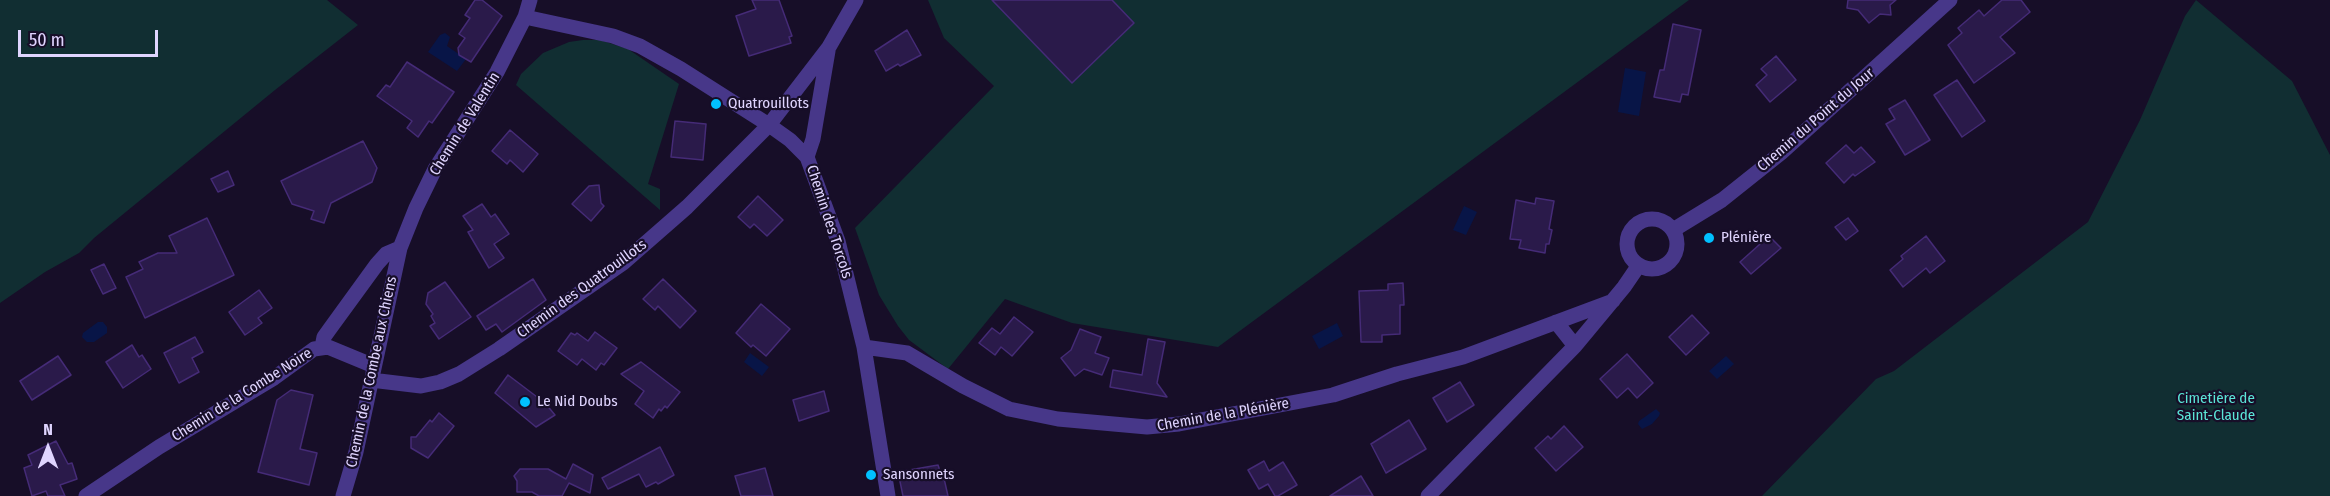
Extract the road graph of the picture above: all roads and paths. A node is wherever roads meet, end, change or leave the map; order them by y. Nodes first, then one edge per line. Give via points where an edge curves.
1 (530, 0) edge
2 (856, 0) edge
3 (1950, 0) edge
4 (525, 17) junction
5 (829, 46) junction
6 (769, 125) junction
7 (807, 157) junction
8 (1673, 230) junction
9 (400, 248) junction
10 (1639, 265) junction
11 (1612, 301) junction
12 (1556, 322) junction
13 (1575, 346) junction
14 (322, 347) junction
15 (864, 347) junction
16 (373, 373) junction
17 (86, 496) edge
18 (343, 496) edge
19 (888, 496) edge
20 (1428, 496) edge

1 - 4 street, Chemin de Valentin
2 - 5 street, Chemin des Quatrouillots
3 - 8 street, Chemin du Point du Jour via 1781,153 1722,200
4 - 6 street, Chemin des Torcols via 613,36 640,46
4 - 9 street, Chemin de Valentin via 495,75 435,169
5 - 6 street, Chemin des Quatrouillots
5 - 7 street, Chemin des Quatrouillots
6 - 7 street, Chemin des Torcols
6 - 16 street, Chemin des Quatrouillots via 687,207 623,263 499,349 459,374 421,386
7 - 15 street, Chemin des Torcols via 838,241
8 - 10 street via 1677,246 1670,261 1655,269
8 - 10 street via 1653,219 1632,229 1627,244
9 - 14 street, Chemin de la Combe Noire via 386,254 377,264 329,330
9 - 16 street, Chemin de la Combe aux Chiens
10 - 11 street
11 - 12 street, Chemin de la Plénière
11 - 13 street
12 - 13 street
12 - 15 street, Chemin de la Plénière via 1463,357 1333,394 1147,428 1058,419 1009,408 963,387 907,353
13 - 20 street
14 - 16 street, Chemin des Quatrouillots via 366,365
14 - 17 street, Chemin de la Combe Noire
15 - 19 street, Chemin des Torcols
16 - 18 street, Chemin de la Combe aux Chiens

